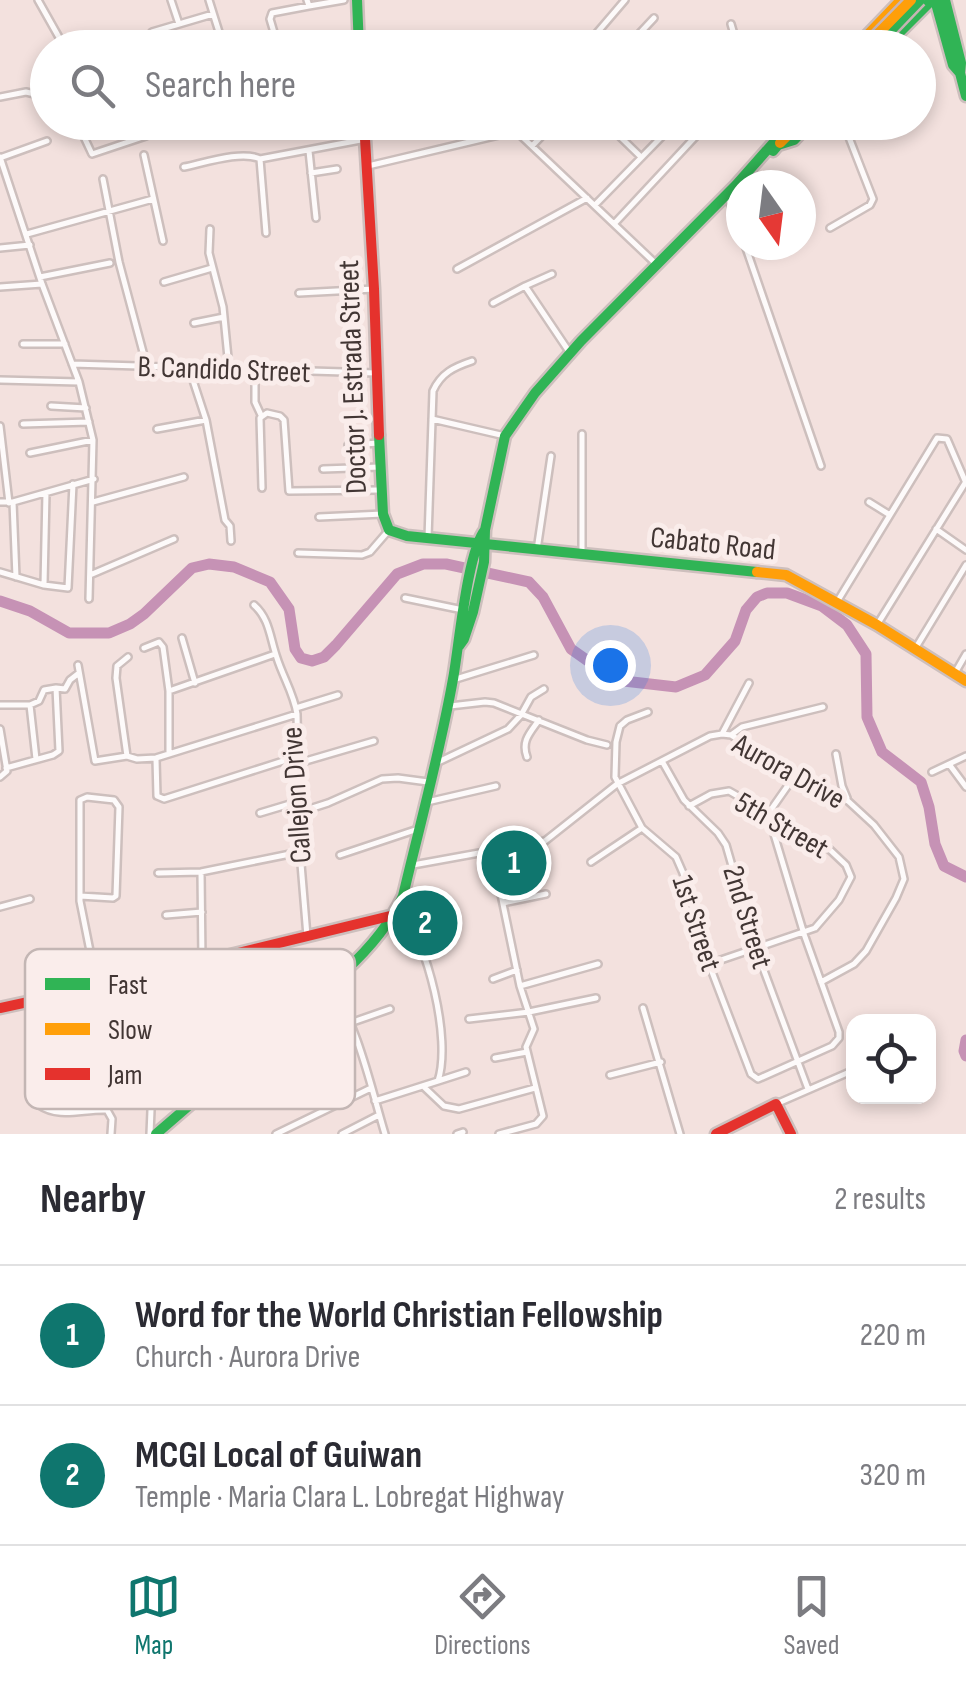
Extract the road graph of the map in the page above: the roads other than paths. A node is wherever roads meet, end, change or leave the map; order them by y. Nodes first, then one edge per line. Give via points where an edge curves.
1 (38, 0) edge
2 (171, 0) edge
3 (209, 0) edge
4 (344, 0) edge
5 (357, 0) edge
6 (625, 0) edge
7 (901, 0) edge
8 (911, 0) edge
9 (920, 0) edge
10 (934, 0) edge
11 (944, 0) edge
12 (308, 3) edge
13 (213, 14) junction
14 (916, 14) junction
15 (654, 18) dead end
16 (178, 24) junction
17 (731, 24) dead end
18 (878, 24) junction
19 (55, 30) edge
20 (158, 30) edge
21 (218, 30) edge
22 (273, 30) edge
23 (358, 30) edge
24 (599, 30) edge
25 (643, 30) edge
26 (733, 30) edge
27 (872, 30) edge
28 (881, 30) edge
29 (882, 30) edge
30 (891, 30) edge
31 (901, 30) edge
32 (960, 74) junction
33 (30, 93) edge
34 (966, 96) edge
35 (0, 98) edge
36 (87, 140) edge
37 (134, 140) edge
38 (361, 140) edge
39 (366, 140) edge
40 (478, 140) edge
41 (526, 140) edge
42 (538, 140) edge
43 (623, 140) edge
44 (658, 140) edge
45 (693, 140) edge
46 (777, 140) edge
47 (779, 140) edge
48 (780, 140) edge
49 (794, 140) edge
50 (850, 140) edge
51 (46, 141) dead end
52 (777, 143) junction
53 (532, 146) junction
54 (309, 151) junction
55 (144, 155) dead end
56 (641, 157) junction
57 (0, 158) edge
58 (260, 159) junction
59 (368, 166) junction
60 (184, 168) dead end
61 (337, 169) dead end
62 (751, 170) edge
63 (311, 173) junction
64 (103, 178) dead end
65 (726, 195) edge
66 (587, 198) junction
67 (153, 199) junction
68 (595, 205) junction
69 (110, 211) junction
70 (316, 218) dead end
71 (614, 224) junction
72 (830, 228) dead end
73 (210, 229) dead end
74 (266, 233) dead end
75 (26, 234) junction
76 (163, 241) dead end
77 (30, 246) junction
78 (0, 248) edge
79 (750, 260) edge
80 (110, 263) dead end
81 (657, 265) junction
82 (212, 268) junction
83 (457, 268) dead end
84 (552, 274) dead end
85 (41, 280) junction
86 (164, 282) dead end
87 (526, 286) junction
88 (0, 288) edge
89 (374, 289) junction
90 (298, 293) dead end
91 (493, 304) dead end
92 (224, 317) junction
93 (194, 322) dead end
94 (23, 344) dead end
95 (65, 344) junction
96 (570, 353) junction
97 (472, 361) dead end
98 (72, 364) junction
99 (148, 367) junction
100 (189, 368) junction
101 (228, 368) junction
102 (255, 369) junction
103 (376, 374) junction
104 (0, 380) edge
105 (78, 382) junction
106 (51, 406) dead end
107 (86, 408) junction
108 (261, 415) junction
109 (432, 419) junction
110 (206, 420) junction
111 (89, 422) junction
112 (23, 424) dead end
113 (0, 426) edge
114 (158, 428) dead end
115 (582, 434) dead end
116 (505, 436) junction
117 (1, 439) edge
118 (93, 440) junction
119 (379, 443) junction
120 (348, 444) dead end
121 (30, 453) dead end
122 (551, 456) dead end
123 (820, 466) dead end
124 (380, 467) junction
125 (3, 468) edge
126 (323, 469) dead end
127 (184, 476) dead end
128 (94, 479) junction
129 (966, 482) edge
130 (73, 484) junction
131 (262, 488) dead end
132 (381, 490) junction
133 (46, 492) junction
134 (0, 502) edge
135 (11, 502) junction
136 (93, 502) junction
137 (869, 502) dead end
138 (383, 514) junction
139 (890, 516) junction
140 (319, 517) dead end
141 (936, 529) junction
142 (389, 530) junction
143 (428, 538) junction
144 (174, 539) dead end
145 (231, 542) dead end
146 (482, 544) junction
147 (536, 550) junction
148 (966, 550) edge
149 (298, 554) dead end
150 (582, 554) junction
151 (966, 565) edge
152 (0, 572) edge
153 (90, 575) junction
154 (16, 576) junction
155 (44, 585) junction
156 (473, 589) junction
157 (405, 598) dead end
158 (89, 599) dead end
159 (837, 602) junction
160 (254, 605) dead end
161 (462, 610) junction
162 (877, 624) junction
163 (182, 638) dead end
164 (458, 647) junction
165 (144, 648) dead end
166 (915, 649) junction
167 (275, 654) junction
168 (966, 654) edge
169 (534, 655) dead end
170 (128, 657) dead end
171 (954, 673) junction
172 (453, 680) junction
173 (966, 681) edge
174 (195, 683) junction
175 (748, 684) dead end
176 (56, 688) junction
177 (544, 689) dead end
178 (169, 690) junction
179 (338, 695) dead end
180 (0, 705) edge
181 (30, 705) junction
182 (447, 706) junction
183 (823, 706) dead end
184 (296, 711) junction
185 (648, 712) dead end
186 (521, 715) junction
187 (539, 720) junction
188 (0, 729) edge
189 (722, 734) junction
190 (731, 735) junction
191 (374, 742) dead end
192 (607, 745) dead end
193 (169, 753) junction
194 (836, 754) dead end
195 (127, 756) junction
196 (966, 756) edge
197 (527, 757) dead end
198 (156, 758) junction
199 (36, 759) junction
200 (298, 760) junction
201 (662, 761) junction
202 (433, 764) junction
203 (949, 764) junction
204 (6, 768) junction
205 (932, 772) dead end
206 (796, 774) junction
207 (0, 776) edge
208 (428, 782) junction
209 (617, 784) junction
210 (496, 786) dead end
211 (966, 788) edge
212 (848, 801) junction
213 (300, 802) junction
214 (424, 803) junction
215 (689, 806) junction
216 (260, 812) dead end
217 (300, 812) junction
218 (768, 814) junction
219 (642, 828) junction
220 (418, 830) junction
221 (492, 851) junction
222 (300, 852) junction
223 (340, 855) dead end
224 (591, 862) dead end
225 (410, 865) junction
226 (202, 872) junction
227 (158, 873) dead end
228 (546, 894) dead end
229 (80, 896) junction
230 (30, 900) dead end
231 (502, 904) junction
232 (0, 907) edge
233 (397, 910) junction
234 (202, 912) junction
235 (166, 915) dead end
236 (804, 934) junction
237 (307, 936) junction
238 (89, 949) edge
239 (202, 949) edge
240 (252, 949) edge
241 (756, 949) junction
242 (355, 961) edge
243 (598, 964) dead end
244 (708, 964) junction
245 (517, 970) junction
246 (494, 979) dead end
247 (821, 982) junction
248 (520, 986) junction
249 (596, 998) dead end
250 (25, 1002) edge
251 (0, 1008) edge
252 (643, 1008) dead end
253 (390, 1009) dead end
254 (529, 1012) junction
255 (469, 1019) dead end
256 (355, 1021) edge
257 (355, 1038) edge
258 (527, 1052) junction
259 (495, 1058) dead end
260 (797, 1060) junction
261 (661, 1062) junction
262 (466, 1072) dead end
263 (846, 1073) edge
264 (610, 1075) dead end
265 (438, 1081) junction
266 (424, 1087) junction
267 (371, 1088) junction
268 (534, 1088) junction
269 (808, 1089) junction
270 (355, 1096) edge
271 (375, 1101) junction
272 (776, 1104) junction
273 (45, 1109) edge
274 (184, 1109) edge
275 (328, 1109) edge
276 (380, 1116) junction
277 (156, 1133) edge
278 (110, 1134) edge
279 (276, 1134) edge
280 (342, 1134) edge
281 (385, 1134) edge
282 (499, 1134) edge
283 (680, 1134) edge
284 (716, 1134) edge
285 (791, 1134) edge

1 - 19 street
2 - 16 street
3 - 13 street
4 - 12 street
5 - 23 main road
6 - 24 street
7 - 14 main road
7 - 18 main road
8 - 29 main road, bridge
9 - 30 main road, bridge
10 - 14 main road
10 - 32 main road
11 - 32 main road
12 - 22 street via 272,13
13 - 16 street
13 - 21 street
14 - 31 main road
15 - 25 street
16 - 20 street
17 - 26 street
18 - 27 main road
18 - 28 main road
32 - 34 main road
33 - 35 street
36 - 37 street via 92,154
38 - 54 street
39 - 59 main road, Doctor J. Estrada Street
40 - 59 street
41 - 53 street
42 - 53 street
43 - 56 street
44 - 56 street
45 - 71 street
46 - 52 main road
47 - 52 main road
48 - 52 main road
49 - 52 main road
50 - 72 street via 873,198
51 - 57 street
52 - 62 main road
53 - 66 street
54 - 58 street
54 - 63 street
55 - 67 street
56 - 68 street
57 - 75 street
58 - 60 street via 240,156
58 - 74 street
59 - 89 main road, Doctor J. Estrada Street
61 - 63 street
63 - 70 street
64 - 69 street
65 - 81 main road
66 - 68 street
66 - 83 street
67 - 69 street
67 - 76 street
68 - 71 street
69 - 75 street
69 - 99 street
71 - 81 street
73 - 82 street
75 - 77 street
77 - 78 street
77 - 85 street
79 - 123 street
80 - 85 street
81 - 96 main road
82 - 86 street
82 - 92 street
84 - 87 street
85 - 88 street
85 - 95 street
87 - 91 street
87 - 96 street
89 - 90 street
89 - 103 main road, Doctor J. Estrada Street
92 - 93 street
92 - 101 street
94 - 95 street
95 - 98 street
96 - 116 main road
97 - 109 street via 438,379
98 - 99 street, B. Candido Street
98 - 105 street
99 - 100 street, B. Candido Street
100 - 101 street, B. Candido Street
100 - 110 street
101 - 102 street, B. Candido Street
102 - 103 street, B. Candido Street
102 - 108 street via 254,402
103 - 119 main road, Doctor J. Estrada Street
104 - 105 street
105 - 107 street
106 - 107 street
107 - 111 street
108 - 131 street
108 - 132 street via 284,420 289,491
109 - 116 street
109 - 143 street
110 - 114 street
110 - 145 street
111 - 112 street
111 - 118 street
113 - 117 street
115 - 150 street
116 - 146 main road
117 - 125 street
118 - 121 street
118 - 128 street
119 - 120 street
119 - 124 main road, Doctor J. Estrada Street
122 - 147 street
124 - 126 street
124 - 132 main road, Doctor J. Estrada Street
125 - 135 street
127 - 136 street
128 - 130 street
128 - 136 street
129 - 139 street via 947,439 937,438
129 - 141 street
130 - 133 street
130 - 155 street via 70,585
132 - 138 main road, Doctor J. Estrada Street
133 - 135 street
133 - 155 street
134 - 135 street
135 - 154 street
136 - 153 street
137 - 139 street
138 - 140 street
138 - 142 main road, Doctor J. Estrada Street
139 - 159 street
141 - 148 street
141 - 162 street
142 - 143 main road, Doctor J. Estrada Street
142 - 149 street via 362,555
143 - 146 main road, Doctor J. Estrada Street
144 - 153 street
146 - 147 main road, Cabato Road
146 - 156 main road
147 - 150 main road, Cabato Road
150 - 159 main road, Cabato Road via 786,576
151 - 166 street
152 - 154 street
153 - 158 street
154 - 155 street
156 - 161 main road
156 - 164 main road via 474,612
157 - 161 street
159 - 162 main road, Cabato Road
160 - 167 street
161 - 164 main road
162 - 166 main road, Cabato Road
163 - 174 street
164 - 172 main road
165 - 178 street via 162,644
166 - 171 main road, Cabato Road
167 - 174 street
167 - 184 street
168 - 171 street
169 - 172 street
170 - 195 street via 116,678
171 - 173 main road, Cabato Road
172 - 182 main road
174 - 178 street
175 - 189 street
176 - 181 street
176 - 195 street, Callejon Drive via 66,689 78,669 93,760
176 - 199 street via 60,749
177 - 186 street
178 - 193 street
179 - 184 street
180 - 181 street
181 - 199 street
182 - 186 street via 486,702
182 - 202 main road
183 - 190 street
184 - 193 street, Callejon Drive
184 - 200 street, Callejon Drive
185 - 209 street via 619,728
186 - 187 street
186 - 202 street via 508,729
187 - 192 street
187 - 197 street via 525,740
188 - 204 street
189 - 190 street, Aurora Drive
189 - 201 street, Aurora Drive
190 - 206 street, Aurora Drive
191 - 200 street
193 - 198 street, Callejon Drive
194 - 212 street
195 - 198 street, Callejon Drive
196 - 203 street
198 - 200 street via 157,796 164,800
199 - 204 street
200 - 213 street, Callejon Drive
201 - 209 street, Aurora Drive
201 - 215 street, 2nd Street
202 - 208 main road
203 - 205 street
203 - 211 street
204 - 207 street
206 - 212 street, Aurora Drive
206 - 218 street
208 - 214 main road
208 - 217 street via 382,779
209 - 219 street, 1st Street
209 - 221 street, Aurora Drive via 550,838
210 - 214 street
212 - 247 street, Aurora Drive via 898,857 904,879 866,951
213 - 216 street
213 - 217 street, Callejon Drive
214 - 220 main road
215 - 218 street, 5th Street via 729,791
215 - 241 street, 2nd Street via 726,845
217 - 222 street, Callejon Drive
218 - 236 street
218 - 236 street, 5th Street via 827,847 850,870 826,918
219 - 224 street
219 - 244 street, 1st Street via 684,873
220 - 223 street
220 - 225 main road
221 - 225 street, Aurora Drive
221 - 231 street
222 - 226 street
222 - 237 street, Callejon Drive
225 - 233 main road
226 - 227 street
226 - 234 street
228 - 231 street
229 - 229 street via 80,800 108,798 119,807 116,896
229 - 238 street
230 - 232 street
231 - 245 street
233 - 237 main road
233 - 242 main road
233 - 265 street via 416,930 430,970 440,1031
234 - 235 street
234 - 239 street
236 - 241 street
236 - 247 street
237 - 240 main road
241 - 244 street
241 - 260 street, 2nd Street
243 - 248 street
244 - 260 street, 1st Street via 754,1078
245 - 246 street
245 - 248 street
247 - 260 street via 839,1038
248 - 254 street
249 - 254 street
250 - 251 main road
252 - 261 street
253 - 256 street
254 - 255 street
254 - 258 street via 534,1033
257 - 267 street
258 - 259 street
258 - 268 street
260 - 269 street, 2nd Street
261 - 264 street
261 - 283 street
262 - 265 street
263 - 269 street
265 - 266 street
266 - 268 street via 444,1106 459,1109
266 - 271 street
267 - 270 street
267 - 271 street
268 - 282 street via 541,1120
269 - 272 street
271 - 276 street
272 - 284 main road
272 - 285 main road
273 - 278 street via 107,1110
274 - 277 main road
275 - 279 street
276 - 280 street
276 - 281 street

